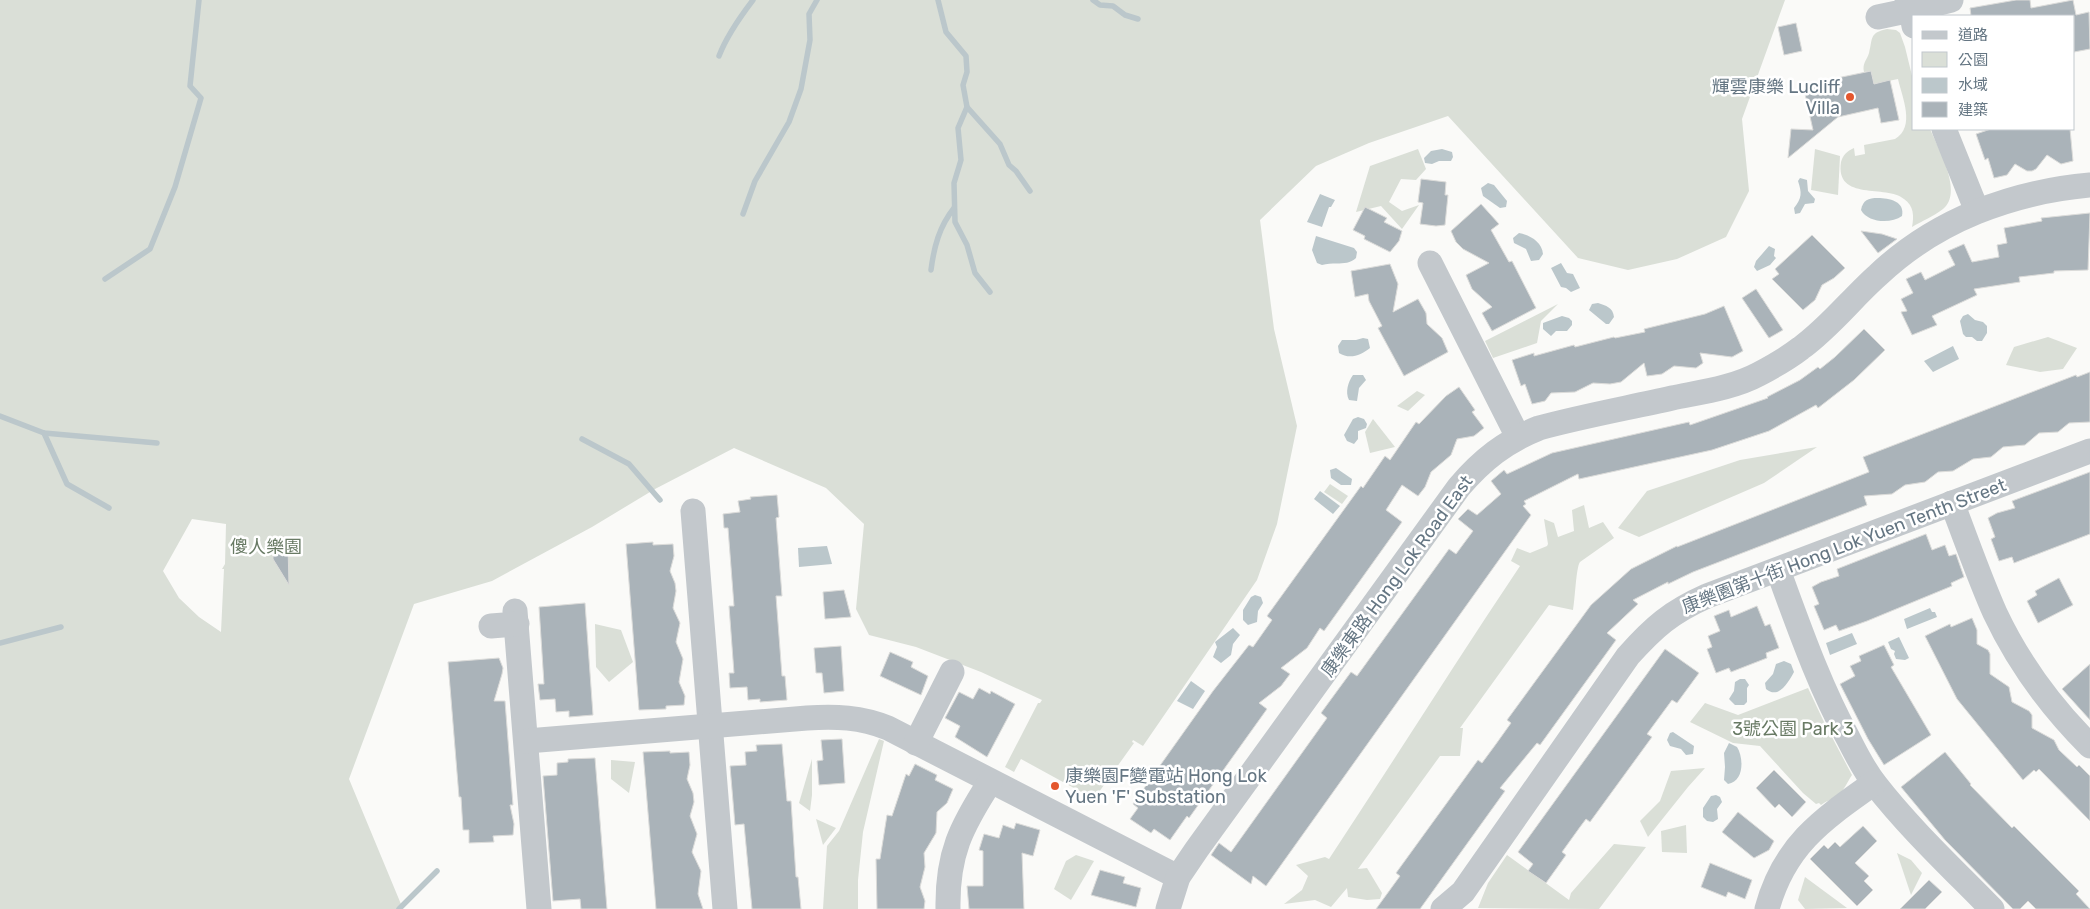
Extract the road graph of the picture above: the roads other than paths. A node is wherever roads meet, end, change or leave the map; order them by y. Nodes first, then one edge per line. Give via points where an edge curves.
1 (1951, 0) edge
2 (1910, 12) edge
3 (1878, 17) dead end
4 (1944, 130) edge
5 (2090, 185) edge
6 (1977, 211) junction
7 (1430, 263) dead end
8 (1518, 436) junction
9 (2090, 451) edge
10 (1952, 503) junction
11 (693, 511) dead end
12 (1778, 570) junction
13 (491, 626) dead end
14 (952, 672) dead end
15 (712, 725) junction
16 (527, 741) junction
17 (916, 743) junction
18 (2090, 746) edge
19 (990, 782) junction
20 (1874, 783) junction
21 (1178, 877) junction
22 (1461, 900) edge
23 (540, 909) edge
24 (725, 909) edge
25 (948, 909) edge
26 (1168, 909) edge
27 (1444, 909) edge
28 (1767, 909) edge
29 (1992, 909) edge

1 - 2 street
2 - 3 street
4 - 6 street
5 - 6 street, 康樂東路 Hong Lok Road East via 2028,194
6 - 8 street, 康樂東路 Hong Lok Road East via 1900,256 1802,348 1757,375 1702,392 1566,421
7 - 8 street
8 - 21 street, 康樂東路 Hong Lok Road East via 1474,469 1459,488
9 - 10 street, 康樂園第十街 Hong Lok Yuen Tenth Street
10 - 12 street, 康樂園第十街 Hong Lok Yuen Tenth Street
10 - 18 street via 1995,612 2010,640 2042,690
11 - 15 street
12 - 20 street via 1837,719
12 - 22 street, 康樂園第十街 Hong Lok Yuen Tenth Street via 1689,604 1649,632 1628,656
13 - 16 street via 516,618
14 - 17 street
15 - 16 street
15 - 17 street via 836,716 875,723
15 - 24 street
16 - 23 street
17 - 19 street
19 - 21 street
19 - 25 street via 956,843 949,872
20 - 28 street via 1807,835 1778,876
20 - 29 street via 1912,828
21 - 26 street, 康樂東路 Hong Lok Road East
22 - 27 street, 康樂園第十街 Hong Lok Yuen Tenth Street

